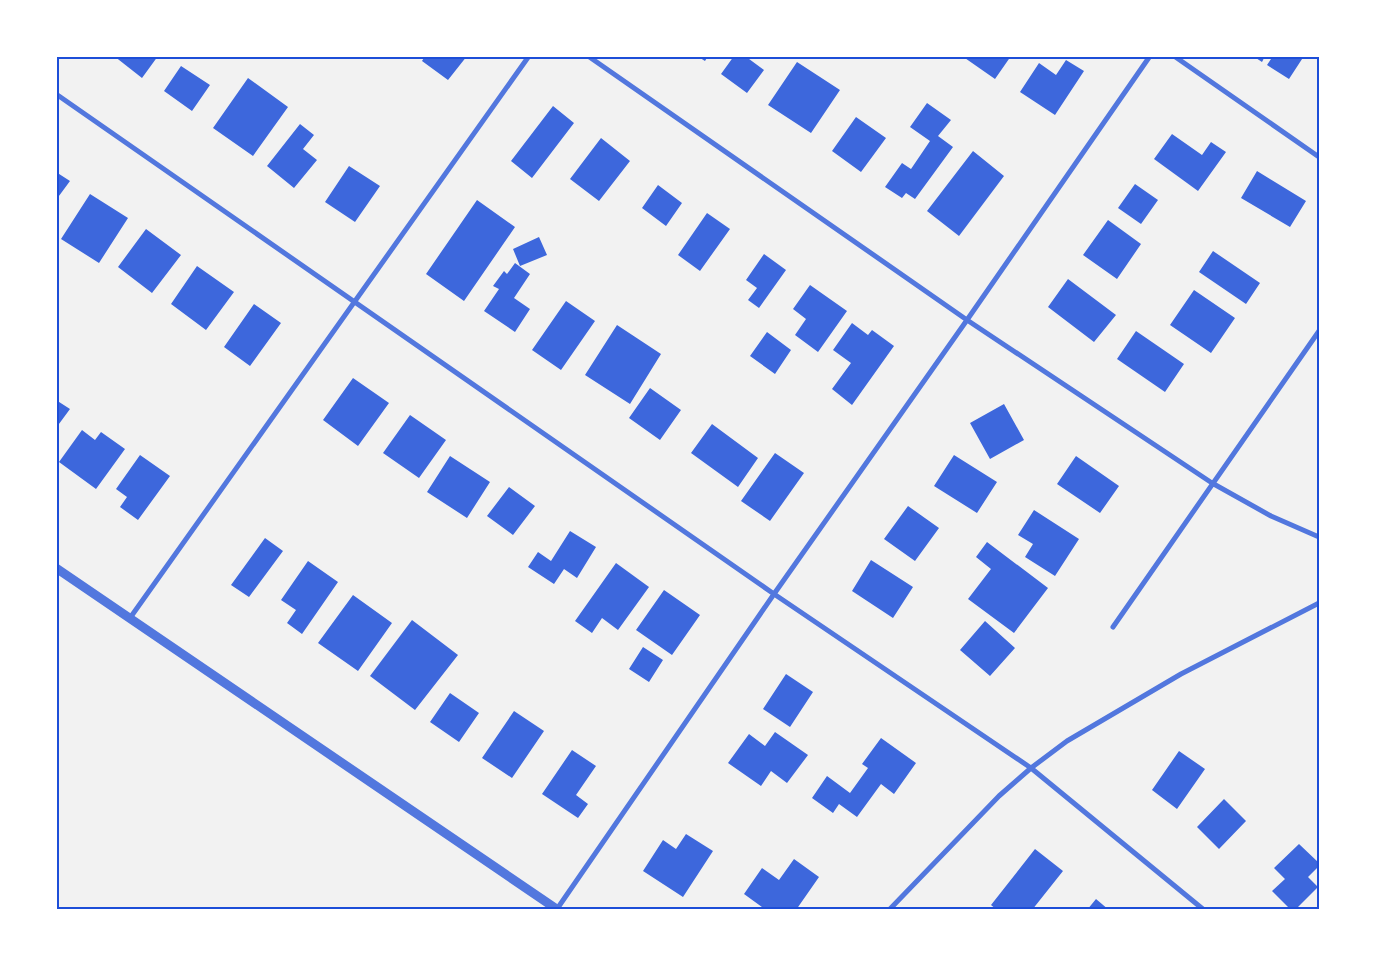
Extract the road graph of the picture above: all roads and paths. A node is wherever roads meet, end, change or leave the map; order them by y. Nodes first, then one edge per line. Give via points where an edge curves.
1 (529, 56) edge
2 (588, 56) edge
3 (1150, 56) edge
4 (1174, 56) edge
5 (56, 94) edge
6 (1319, 157) edge
7 (355, 302) junction
8 (968, 320) junction
9 (1319, 331) edge
10 (1212, 484) junction
11 (1319, 537) edge
12 (56, 568) edge
13 (774, 594) junction
14 (1319, 603) edge
15 (130, 618) junction
16 (1112, 627) dead end
17 (1031, 768) junction
18 (558, 910) edge
19 (889, 910) edge
20 (1204, 910) edge

1 - 7 street
2 - 8 street
3 - 8 street
4 - 6 street
5 - 7 street
7 - 13 street
7 - 15 street
8 - 10 street
8 - 13 street
9 - 10 street
10 - 11 street
10 - 16 street
12 - 15 street
13 - 17 street
13 - 18 street
14 - 17 street via 1181,674 1066,741
15 - 18 street
17 - 19 street via 999,796
17 - 20 street

